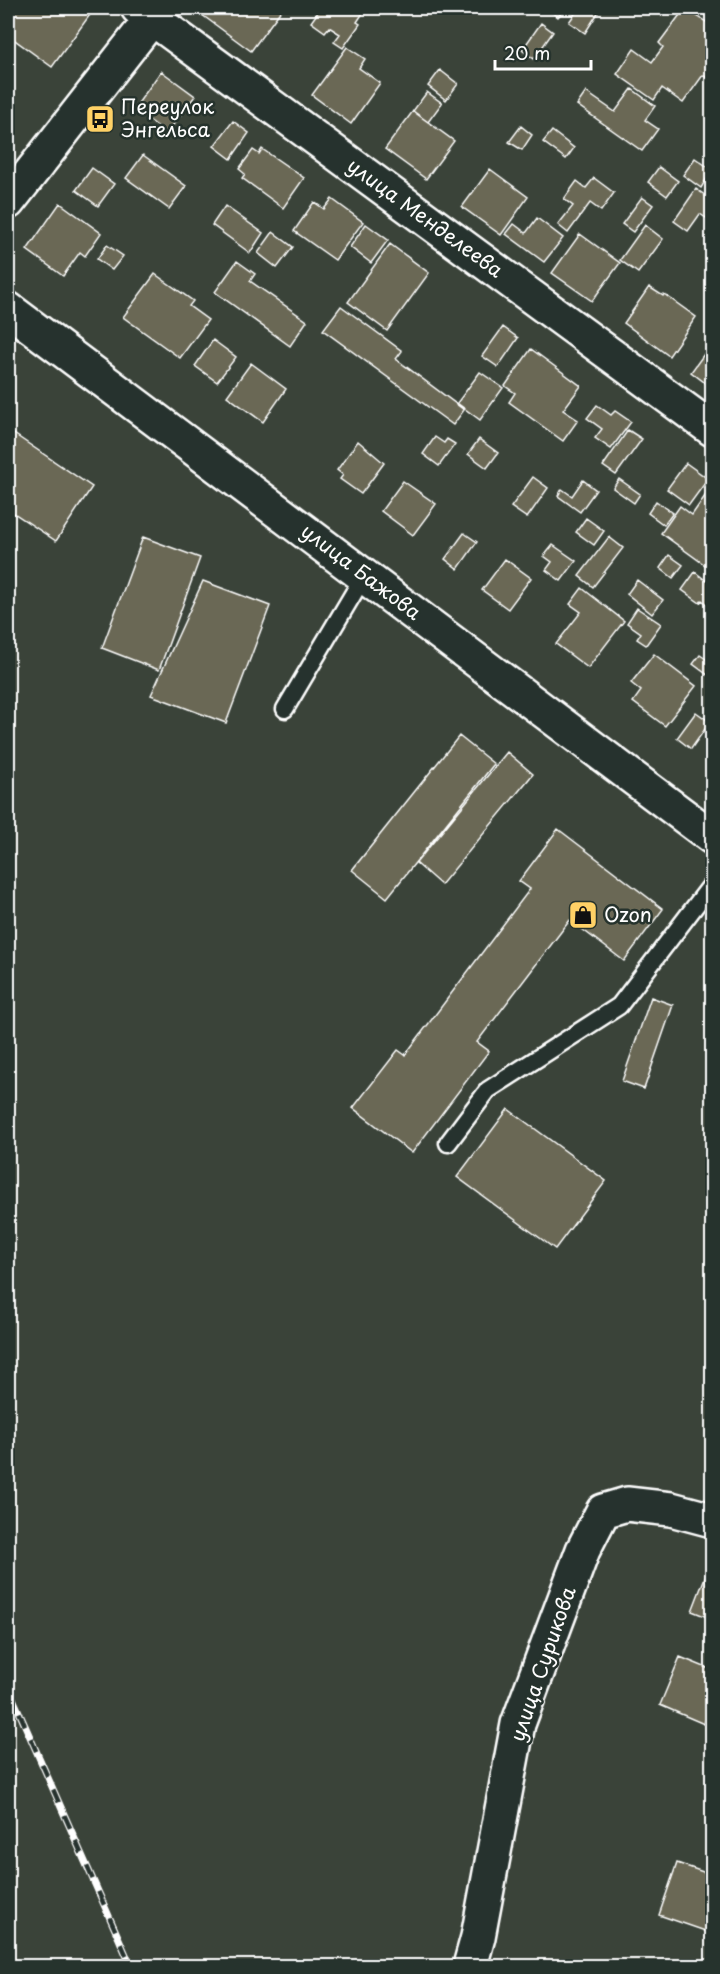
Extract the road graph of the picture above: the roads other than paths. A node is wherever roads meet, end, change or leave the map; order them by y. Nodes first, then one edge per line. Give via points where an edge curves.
1 (150, 11) edge
2 (8, 202) edge
3 (8, 309) edge
4 (712, 429) edge
5 (365, 574) junction
6 (285, 709) dead end
7 (712, 837) edge
8 (712, 884) edge
9 (448, 1143) dead end
10 (712, 1520) edge
11 (470, 1966) edge

1 - 2 street
1 - 4 street, улица Менделеева
3 - 5 street, улица Бажова
5 - 6 lane
5 - 7 street, улица Бажова
8 - 9 lane via 619,1006 488,1090
10 - 11 street, улица Сурикова via 672,1509 627,1504 603,1511 584,1550 518,1724

